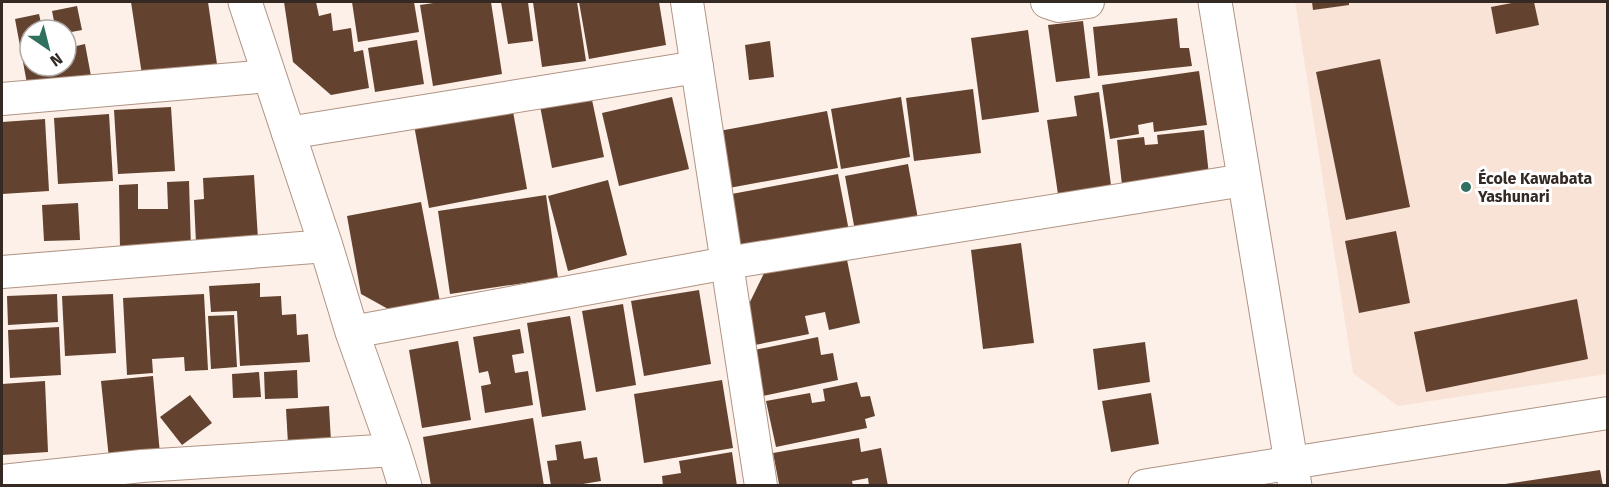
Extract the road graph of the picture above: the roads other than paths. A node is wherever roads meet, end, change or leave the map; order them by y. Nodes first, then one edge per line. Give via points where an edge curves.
1 (245, 2) edge
2 (687, 2) edge
3 (1047, 2) edge
4 (1088, 2) edge
5 (1215, 2) edge
6 (697, 68) junction
7 (269, 76) junction
8 (2, 99) edge
9 (288, 133) junction
10 (1244, 180) junction
11 (326, 246) junction
12 (727, 263) junction
13 (2, 272) edge
14 (352, 332) junction
15 (1607, 416) edge
16 (394, 450) junction
17 (1293, 474) edge
18 (141, 476) edge
19 (2, 481) edge
20 (405, 486) edge
21 (761, 486) edge
22 (1145, 486) edge

1 - 7 street
2 - 6 street
3 - 4 street via 1059,6
5 - 10 street
6 - 9 street
6 - 12 street
7 - 8 street
7 - 9 street
9 - 11 street
10 - 12 street
10 - 17 street
11 - 13 street
11 - 14 street
12 - 14 street
12 - 21 street
14 - 16 street
15 - 17 street
16 - 18 street
16 - 20 street
17 - 22 street
18 - 19 street

